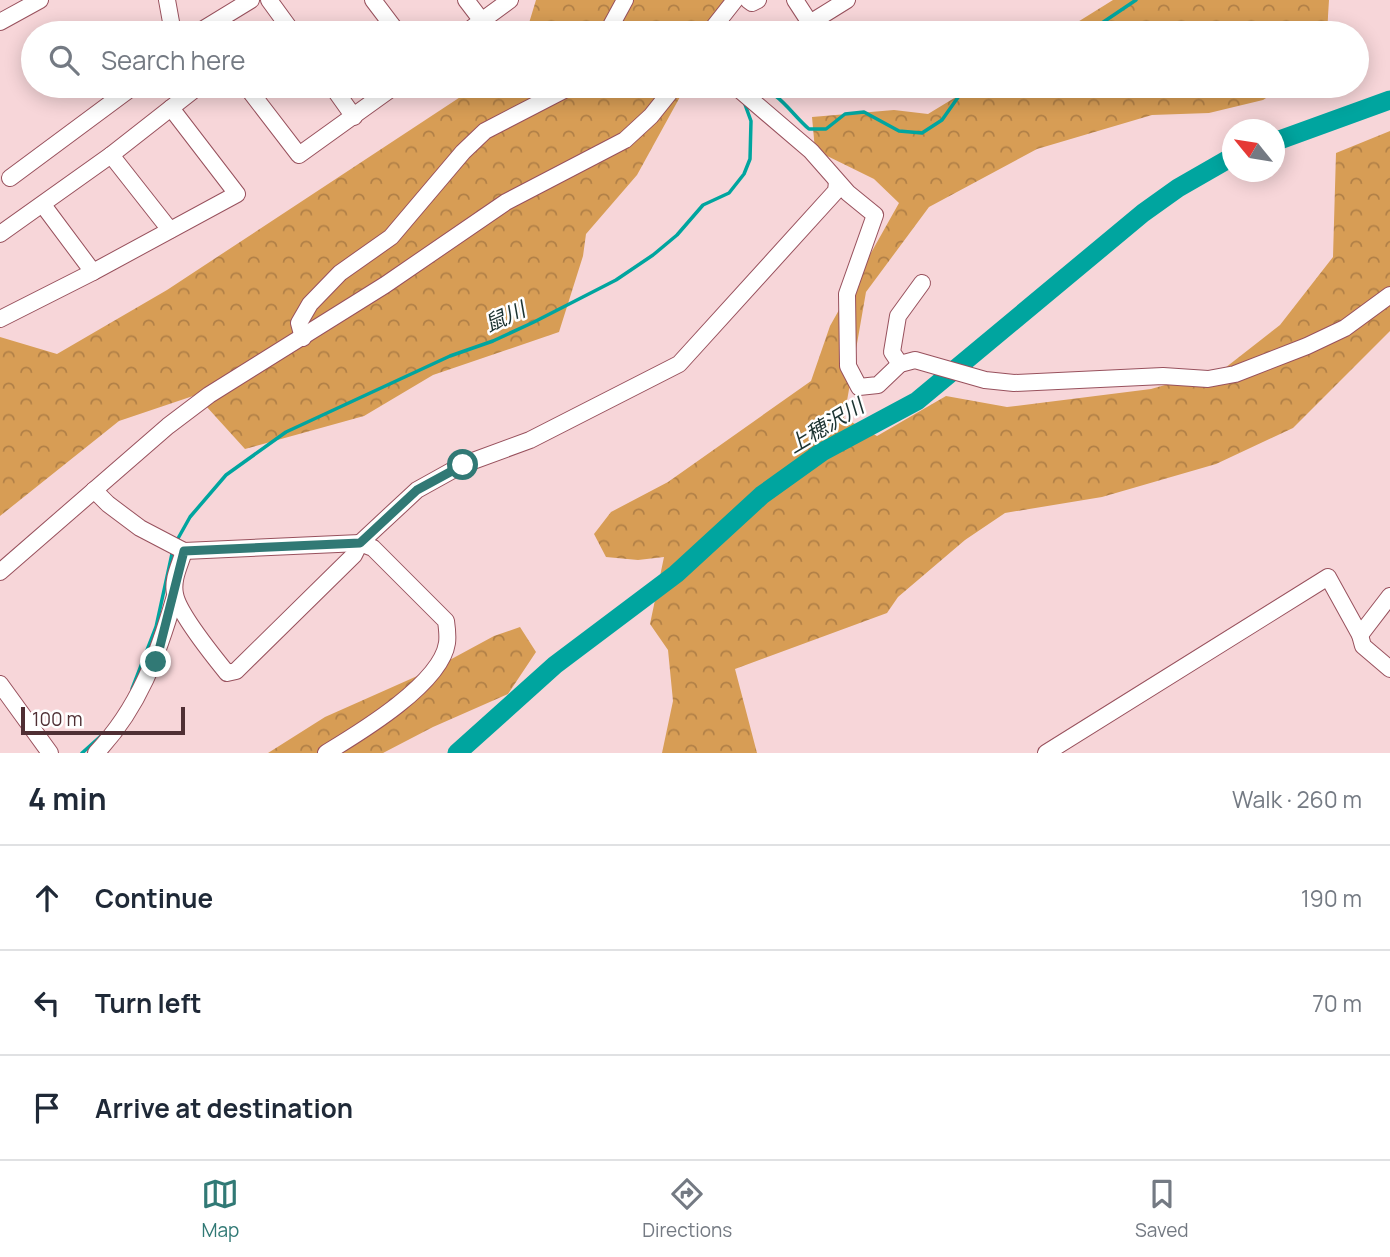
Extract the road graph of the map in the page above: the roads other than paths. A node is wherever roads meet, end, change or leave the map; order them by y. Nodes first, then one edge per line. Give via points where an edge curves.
1 (40, 0) edge
2 (167, 0) edge
3 (251, 0) edge
4 (269, 0) edge
5 (373, 0) edge
6 (466, 0) edge
7 (510, 0) edge
8 (625, 0) edge
9 (735, 0) edge
10 (748, 0) edge
11 (758, 0) edge
12 (795, 0) edge
13 (847, 0) edge
14 (171, 21) edge
15 (217, 21) edge
16 (284, 21) edge
17 (389, 21) edge
18 (482, 21) joint
19 (614, 21) edge
20 (718, 21) edge
21 (807, 21) edge
22 (820, 21) edge
23 (0, 22) edge
24 (118, 98) edge
25 (184, 98) edge
26 (255, 98) edge
27 (341, 98) edge
28 (379, 98) edge
29 (549, 98) edge
30 (665, 98) edge
31 (749, 98) edge
32 (171, 108) junction
33 (354, 117) junction
34 (111, 155) junction
35 (10, 178) dead end
36 (837, 182) junction
37 (43, 205) junction
38 (170, 230) junction
39 (0, 234) edge
40 (93, 272) junction
41 (922, 284) dead end
42 (1390, 295) edge
43 (0, 319) edge
44 (303, 338) junction
45 (900, 363) junction
46 (94, 490) junction
47 (360, 543) junction
48 (177, 548) junction
49 (0, 572) edge
50 (175, 596) junction
51 (1390, 596) edge
52 (1360, 635) junction
53 (1390, 669) edge
54 (0, 684) edge
55 (50, 753) edge
56 (96, 753) edge
57 (326, 753) edge
58 (1046, 753) edge

1 - 23 street
2 - 14 street
3 - 15 street
4 - 16 street
5 - 17 street
6 - 18 street
7 - 18 street
8 - 19 street
9 - 20 street
10 - 11 street
12 - 21 street
13 - 22 street
24 - 35 street
25 - 32 street
26 - 33 street via 299,155
27 - 33 street
28 - 33 street
29 - 44 street via 485,131 463,152 391,237 340,273 310,304 299,323
30 - 44 street via 625,140 506,202
31 - 36 street via 810,151
32 - 34 street
32 - 38 street via 237,194
34 - 37 street
34 - 38 street
36 - 45 street via 875,215 847,293 848,366 853,380 866,388 878,385
36 - 47 street via 836,191 679,364 530,440 463,465 417,490
37 - 39 street
37 - 40 street
38 - 40 street
40 - 43 street
41 - 45 street via 898,316 892,352
42 - 45 street via 1345,327 1307,346 1208,379 1163,376 1014,383 985,380 915,360
44 - 46 street via 209,395
46 - 48 street
46 - 49 street
47 - 48 street
47 - 50 street via 354,555 236,671 227,673
47 - 57 street via 391,563 446,621 447,645 435,667 393,710
48 - 50 street
50 - 56 street via 156,662 117,731
51 - 52 street
52 - 53 street via 1363,646
52 - 58 street via 1328,577
54 - 55 street

